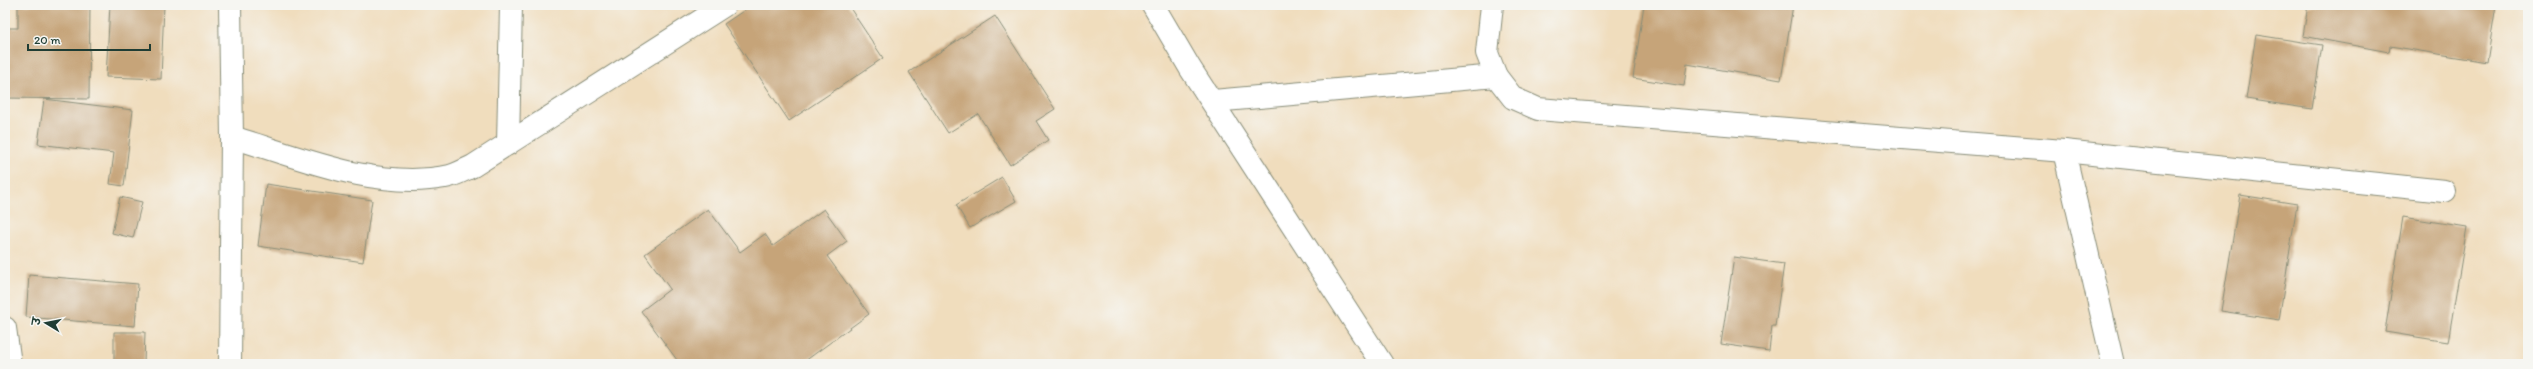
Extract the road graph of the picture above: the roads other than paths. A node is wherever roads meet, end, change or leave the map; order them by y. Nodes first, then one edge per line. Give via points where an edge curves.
1 (230, 5) edge
2 (511, 5) edge
3 (725, 5) edge
4 (1153, 5) edge
5 (1492, 5) edge
6 (1496, 76) junction
7 (1213, 101) junction
8 (232, 137) junction
9 (508, 144) junction
10 (2064, 151) junction
11 (2444, 191) dead end
12 (5, 328) edge
13 (10, 364) edge
14 (230, 364) edge
15 (1382, 364) edge
16 (2113, 364) edge

1 - 8 street
2 - 9 street
3 - 9 street
4 - 7 street
5 - 6 street via 1486,53
6 - 7 street
6 - 10 street via 1513,98 1538,108
7 - 15 street
8 - 9 street via 375,179 406,181 446,177 473,166
8 - 14 street
10 - 11 street
10 - 16 street
12 - 13 street

